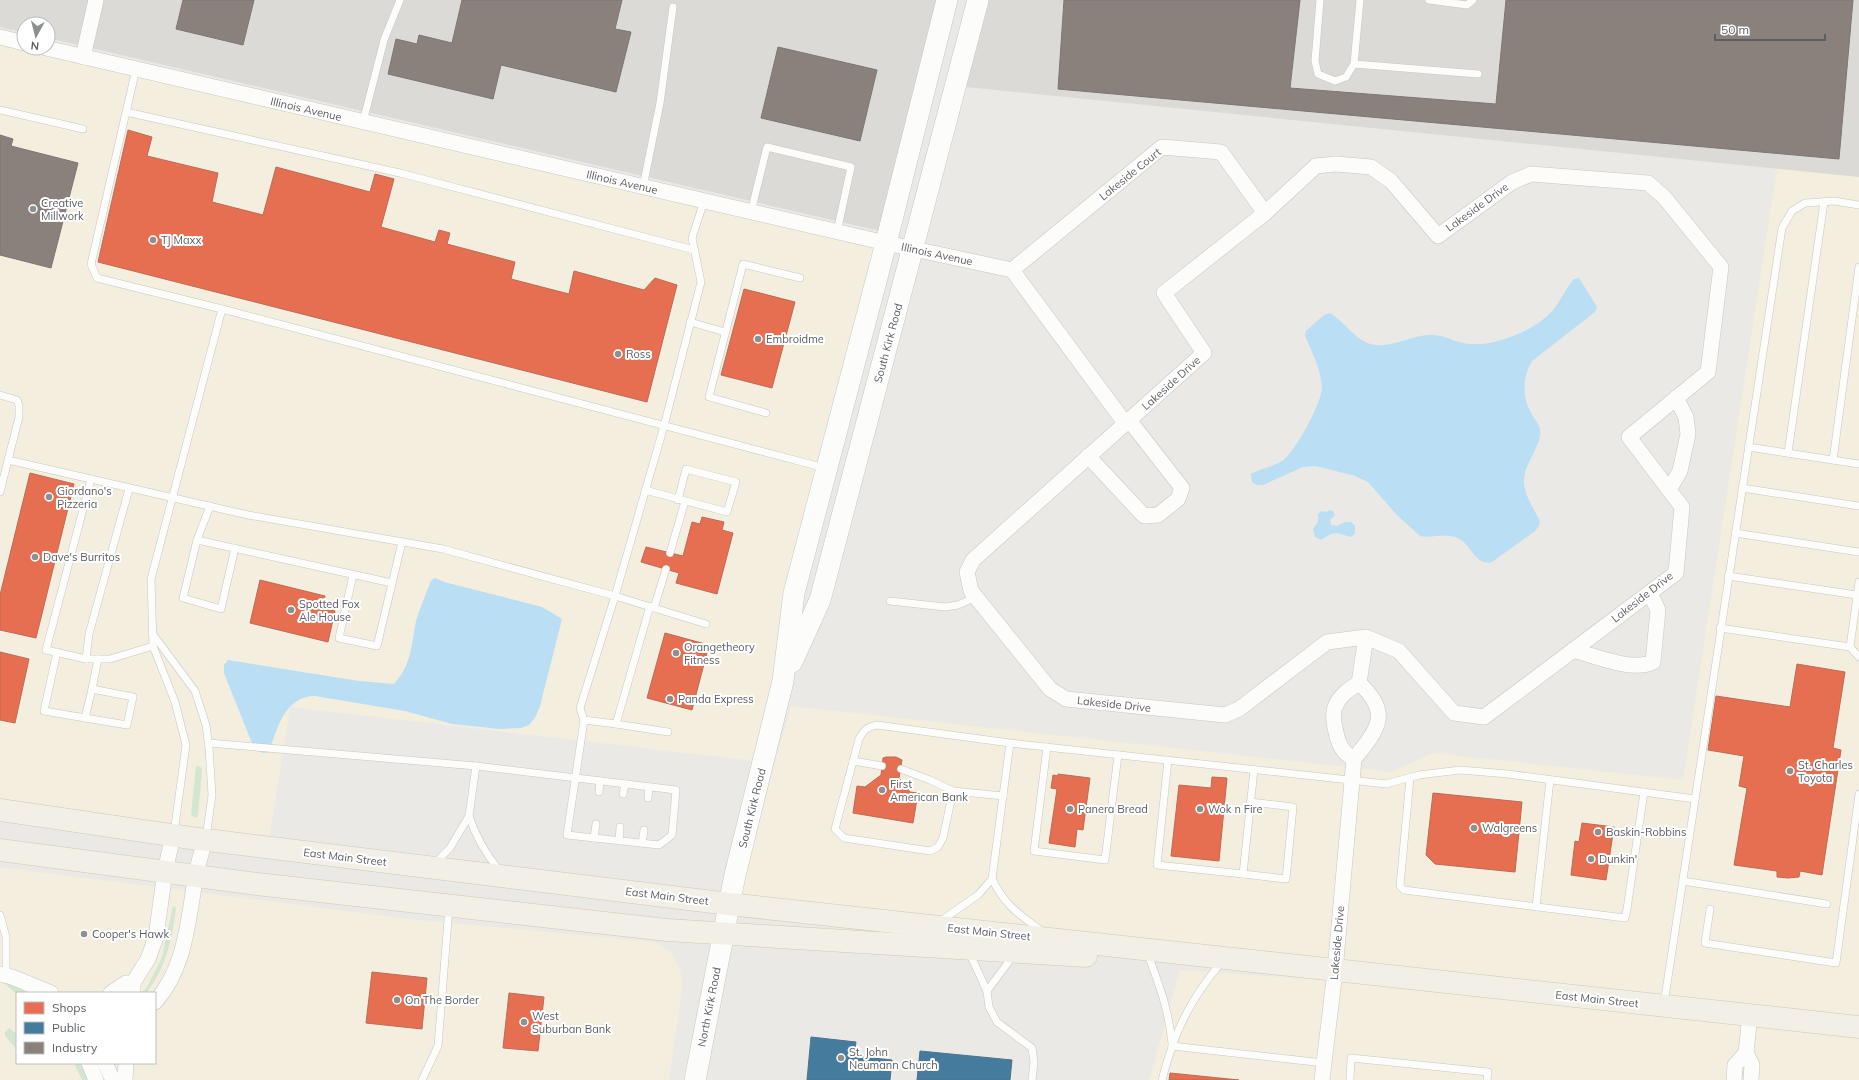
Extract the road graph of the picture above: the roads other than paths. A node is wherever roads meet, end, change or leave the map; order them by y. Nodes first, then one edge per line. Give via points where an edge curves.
1 (96, 0) edge
2 (400, 0) edge
3 (947, 0) edge
4 (978, 0) edge
5 (1320, 0) edge
6 (1360, 0) edge
7 (1429, 0) edge
8 (1473, 0) edge
9 (673, 7) dead end
10 (0, 37) edge
11 (16, 41) edge
12 (56, 50) edge
13 (83, 57) junction
14 (1354, 64) junction
15 (136, 69) junction
16 (1478, 74) dead end
17 (0, 110) edge
18 (126, 112) junction
19 (363, 122) junction
20 (82, 129) dead end
21 (643, 187) junction
22 (704, 201) junction
23 (1824, 202) junction
24 (1859, 205) edge
25 (751, 212) junction
26 (1265, 213) junction
27 (838, 232) junction
28 (886, 243) junction
29 (913, 249) junction
30 (694, 250) junction
31 (1859, 267) edge
32 (1012, 270) junction
33 (800, 278) dead end
34 (222, 310) junction
35 (690, 322) junction
36 (724, 332) junction
37 (0, 395) edge
38 (1676, 398) junction
39 (766, 413) dead end
40 (1127, 422) junction
41 (664, 426) junction
42 (1748, 447) junction
43 (1788, 453) junction
44 (1088, 456) junction
45 (8, 460) junction
46 (1833, 460) junction
47 (1859, 464) edge
48 (826, 468) junction
49 (90, 479) junction
50 (0, 488) edge
51 (129, 488) junction
52 (1742, 488) junction
53 (645, 490) junction
54 (1669, 490) junction
55 (171, 498) junction
56 (681, 501) junction
57 (210, 506) junction
58 (1859, 506) edge
59 (1735, 533) junction
60 (196, 540) junction
61 (402, 542) junction
62 (236, 548) junction
63 (1859, 552) edge
64 (670, 553) dead end
65 (666, 569) dead end
66 (353, 575) junction
67 (1728, 576) junction
68 (1859, 582) edge
69 (392, 583) junction
70 (1650, 592) junction
71 (1857, 595) junction
72 (615, 596) junction
73 (976, 597) junction
74 (890, 601) dead end
75 (652, 607) junction
76 (706, 624) dead end
77 (1720, 628) junction
78 (152, 633) junction
79 (1366, 637) junction
80 (153, 646) junction
81 (1850, 647) junction
82 (1573, 650) junction
83 (56, 652) junction
84 (1859, 657) edge
85 (86, 659) junction
86 (98, 659) junction
87 (783, 681) junction
88 (1359, 683) junction
89 (92, 689) junction
90 (85, 718) junction
91 (584, 720) junction
92 (616, 724) junction
93 (668, 732) dead end
94 (209, 743) junction
95 (1010, 743) junction
96 (1047, 747) junction
97 (1118, 755) junction
98 (1354, 759) junction
99 (1168, 760) junction
100 (853, 761) junction
101 (476, 766) junction
102 (882, 766) dead end
103 (901, 769) dead end
104 (1254, 770) junction
105 (575, 778) junction
106 (1410, 778) junction
107 (1550, 780) junction
108 (600, 781) junction
109 (1352, 781) junction
110 (625, 784) junction
111 (649, 787) junction
112 (953, 790) junction
113 (599, 792) dead end
114 (1644, 792) junction
115 (624, 794) dead end
116 (1859, 794) edge
117 (1003, 796) junction
118 (648, 798) dead end
119 (1695, 799) junction
120 (1250, 802) junction
121 (0, 810) edge
122 (469, 816) junction
123 (596, 824) dead end
124 (620, 827) dead end
125 (644, 830) dead end
126 (173, 836) junction
127 (594, 838) junction
128 (205, 840) junction
129 (618, 841) junction
130 (642, 843) junction
131 (0, 850) edge
132 (431, 868) junction
133 (165, 871) junction
134 (1243, 874) junction
135 (196, 875) junction
136 (505, 876) junction
137 (992, 879) junction
138 (1683, 881) junction
139 (729, 904) junction
140 (1828, 904) dead end
141 (449, 905) junction
142 (1536, 907) junction
143 (1710, 909) dead end
144 (0, 915) edge
145 (932, 926) junction
146 (723, 935) junction
147 (3, 936) edge
148 (1051, 938) junction
149 (968, 949) junction
150 (1016, 952) junction
151 (1150, 960) junction
152 (1220, 964) junction
153 (1335, 970) junction
154 (3, 974) edge
155 (133, 988) edge
156 (987, 991) junction
157 (48, 992) edge
158 (113, 992) edge
159 (156, 1001) edge
160 (1664, 1006) junction
161 (1750, 1015) junction
162 (1859, 1027) edge
163 (1172, 1046) junction
164 (1746, 1053) junction
165 (1324, 1063) junction
166 (89, 1064) edge
167 (105, 1064) edge
168 (126, 1064) edge
169 (96, 1080) edge
170 (113, 1080) edge
171 (125, 1080) edge
172 (422, 1080) edge
173 (696, 1080) edge
174 (1032, 1080) edge
175 (1162, 1080) edge
176 (1322, 1080) edge
177 (1350, 1080) edge
178 (1488, 1080) edge
179 (1734, 1080) edge
180 (1751, 1080) edge

1 - 13 street
2 - 19 lane via 384,40
3 - 28 main road, South Kirk Road
4 - 29 main road, South Kirk Road
5 - 14 lane via 1315,61 1318,74 1334,81 1346,77
6 - 14 lane
7 - 8 lane via 1467,5
9 - 21 lane via 660,103
10 - 11 street
12 - 13 street, Illinois Avenue
13 - 15 street, Illinois Avenue
14 - 16 lane
15 - 18 lane
15 - 19 street, Illinois Avenue
17 - 20 lane
18 - 30 lane via 400,173
18 - 34 lane via 91,264 97,278
19 - 21 street, Illinois Avenue
21 - 22 street, Illinois Avenue
22 - 25 street, Illinois Avenue
22 - 30 lane via 692,238
23 - 24 lane
23 - 42 lane via 1805,203 1792,211 1782,228
23 - 43 lane
25 - 27 street, Illinois Avenue
25 - 27 lane via 767,147 851,167
26 - 32 street, Lakeside Court via 1221,152 1162,147
26 - 38 street, Lakeside Drive via 1316,166 1336,164 1371,167 1391,181 1438,236 1512,182 1531,174 1648,183 1664,197 1721,267 1708,372
26 - 40 street, Lakeside Drive via 1164,293 1204,353
27 - 28 street, Illinois Avenue
28 - 29 street, Illinois Avenue
28 - 48 main road, South Kirk Road
29 - 32 street, Illinois Avenue
29 - 87 main road, South Kirk Road via 820,600
30 - 35 lane via 701,282
31 - 46 lane
32 - 40 street
33 - 36 lane via 743,264
34 - 41 lane
34 - 55 lane
35 - 36 lane
35 - 41 lane
36 - 39 lane via 709,398
37 - 45 lane via 17,400 20,405
38 - 54 street via 1686,417 1688,434 1680,471
38 - 54 street, Lakeside Drive via 1629,437
40 - 44 street, Lakeside Drive
40 - 44 street via 1182,488 1178,499 1158,515 1144,516
41 - 48 lane
41 - 53 lane
42 - 43 lane
42 - 52 lane
43 - 46 lane
44 - 73 street, Lakeside Drive via 973,560 967,572 971,591
45 - 49 lane
45 - 50 lane
46 - 47 lane
48 - 87 main road, South Kirk Road via 794,593
49 - 51 lane
49 - 83 lane via 46,650
51 - 55 lane
51 - 85 lane via 89,634
52 - 58 lane
52 - 59 lane
53 - 56 lane
53 - 72 lane
54 - 70 street, Lakeside Drive via 1682,507 1676,573
55 - 57 lane
55 - 78 lane via 151,579
56 - 56 lane via 726,512 736,482 686,469
56 - 64 lane
57 - 60 lane
57 - 61 lane
59 - 63 lane
59 - 67 lane
60 - 62 lane
60 - 62 lane via 183,598 221,608
61 - 69 lane
61 - 72 lane via 443,549
62 - 66 lane
65 - 75 lane
66 - 69 lane
66 - 69 lane via 339,638 377,646
67 - 71 lane
67 - 77 lane
68 - 71 lane
70 - 82 street, Lakeside Drive
70 - 82 street via 1658,610 1654,662 1646,666 1630,665
71 - 81 lane
72 - 75 lane
72 - 91 lane via 580,708
73 - 74 lane via 958,605 944,607
73 - 79 street, Lakeside Drive via 1050,689 1066,699 1225,715 1239,709 1327,642
75 - 76 lane
75 - 92 lane
77 - 81 lane
77 - 119 lane
78 - 80 lane
78 - 94 lane via 195,691
79 - 82 street, Lakeside Drive via 1399,651 1454,713 1484,717
79 - 88 street
80 - 86 lane via 110,659
80 - 126 lane via 176,702 186,745
81 - 84 lane
83 - 85 lane
83 - 90 lane via 44,712
85 - 86 lane
86 - 89 lane
87 - 139 main road, South Kirk Road
88 - 98 street via 1376,702 1378,719 1370,739
88 - 98 street via 1342,695 1334,709 1335,729 1340,745 1344,752
89 - 90 lane
89 - 90 lane via 133,697 127,725
91 - 92 lane
91 - 105 lane
92 - 93 lane
94 - 101 lane
94 - 128 lane via 212,795
95 - 96 lane
95 - 100 lane via 877,725 865,729 859,739
95 - 117 lane
96 - 97 lane
96 - 97 lane via 1034,851 1105,860
97 - 99 lane
98 - 109 street, Lakeside Drive
99 - 104 lane
99 - 134 lane via 1157,865
100 - 102 lane
100 - 112 lane via 835,829 844,838 930,851 938,847 943,838
101 - 105 lane
101 - 122 lane
103 - 112 lane
104 - 109 lane
104 - 120 lane
105 - 108 lane
105 - 127 lane via 567,835
106 - 107 lane via 1460,770
106 - 109 lane via 1386,784
106 - 142 lane via 1400,886 1404,890
107 - 114 lane
107 - 142 lane
108 - 110 lane
108 - 113 lane
109 - 153 street, Lakeside Drive
110 - 111 lane
110 - 115 lane
111 - 118 lane
111 - 130 lane via 676,790 672,834 659,845
112 - 117 lane
114 - 119 lane
114 - 142 lane via 1625,918
116 - 143 lane via 1836,963 1705,943
117 - 137 lane
119 - 138 lane
120 - 134 lane
120 - 134 lane via 1293,807 1286,879
121 - 126 main road, East Main Street
122 - 132 lane via 450,848
122 - 136 lane via 486,854
123 - 127 lane
124 - 129 lane
125 - 130 lane
126 - 128 main road, East Main Street
126 - 133 street
127 - 129 lane
128 - 132 main road, East Main Street
128 - 135 street
129 - 130 lane
131 - 133 main road, East Main Street
132 - 136 main road, East Main Street
133 - 135 main road, East Main Street
133 - 155 street via 156,937
135 - 141 main road, East Main Street
135 - 159 street via 184,944 166,987
136 - 139 main road, East Main Street
137 - 145 lane via 973,899
137 - 148 lane via 1007,904
138 - 140 lane
138 - 160 lane
139 - 145 main road, East Main Street
139 - 146 main road, South Kirk Road
141 - 146 main road, East Main Street
141 - 172 lane via 438,1046
144 - 147 lane
145 - 148 main road, East Main Street
146 - 149 main road, East Main Street
146 - 173 main road, North Kirk Road
147 - 154 lane
148 - 153 main road, East Main Street
149 - 150 main road, East Main Street
149 - 156 lane
150 - 151 main road, East Main Street
150 - 156 lane
151 - 152 main road, East Main Street
151 - 163 lane via 1170,1019
152 - 153 main road, East Main Street
152 - 163 lane via 1194,998
153 - 160 main road, East Main Street
153 - 165 street, Lakeside Drive
154 - 157 street
155 - 158 street via 126,983
156 - 174 lane via 989,1007 997,1022 1032,1048
160 - 161 main road, East Main Street
161 - 162 main road, East Main Street
161 - 164 street
163 - 165 lane
163 - 175 lane
164 - 179 street via 1735,1065
164 - 180 street via 1752,1065
165 - 176 street, Lakeside Drive
166 - 169 street
167 - 170 street
168 - 171 street
177 - 178 lane via 1352,1058 1488,1072

